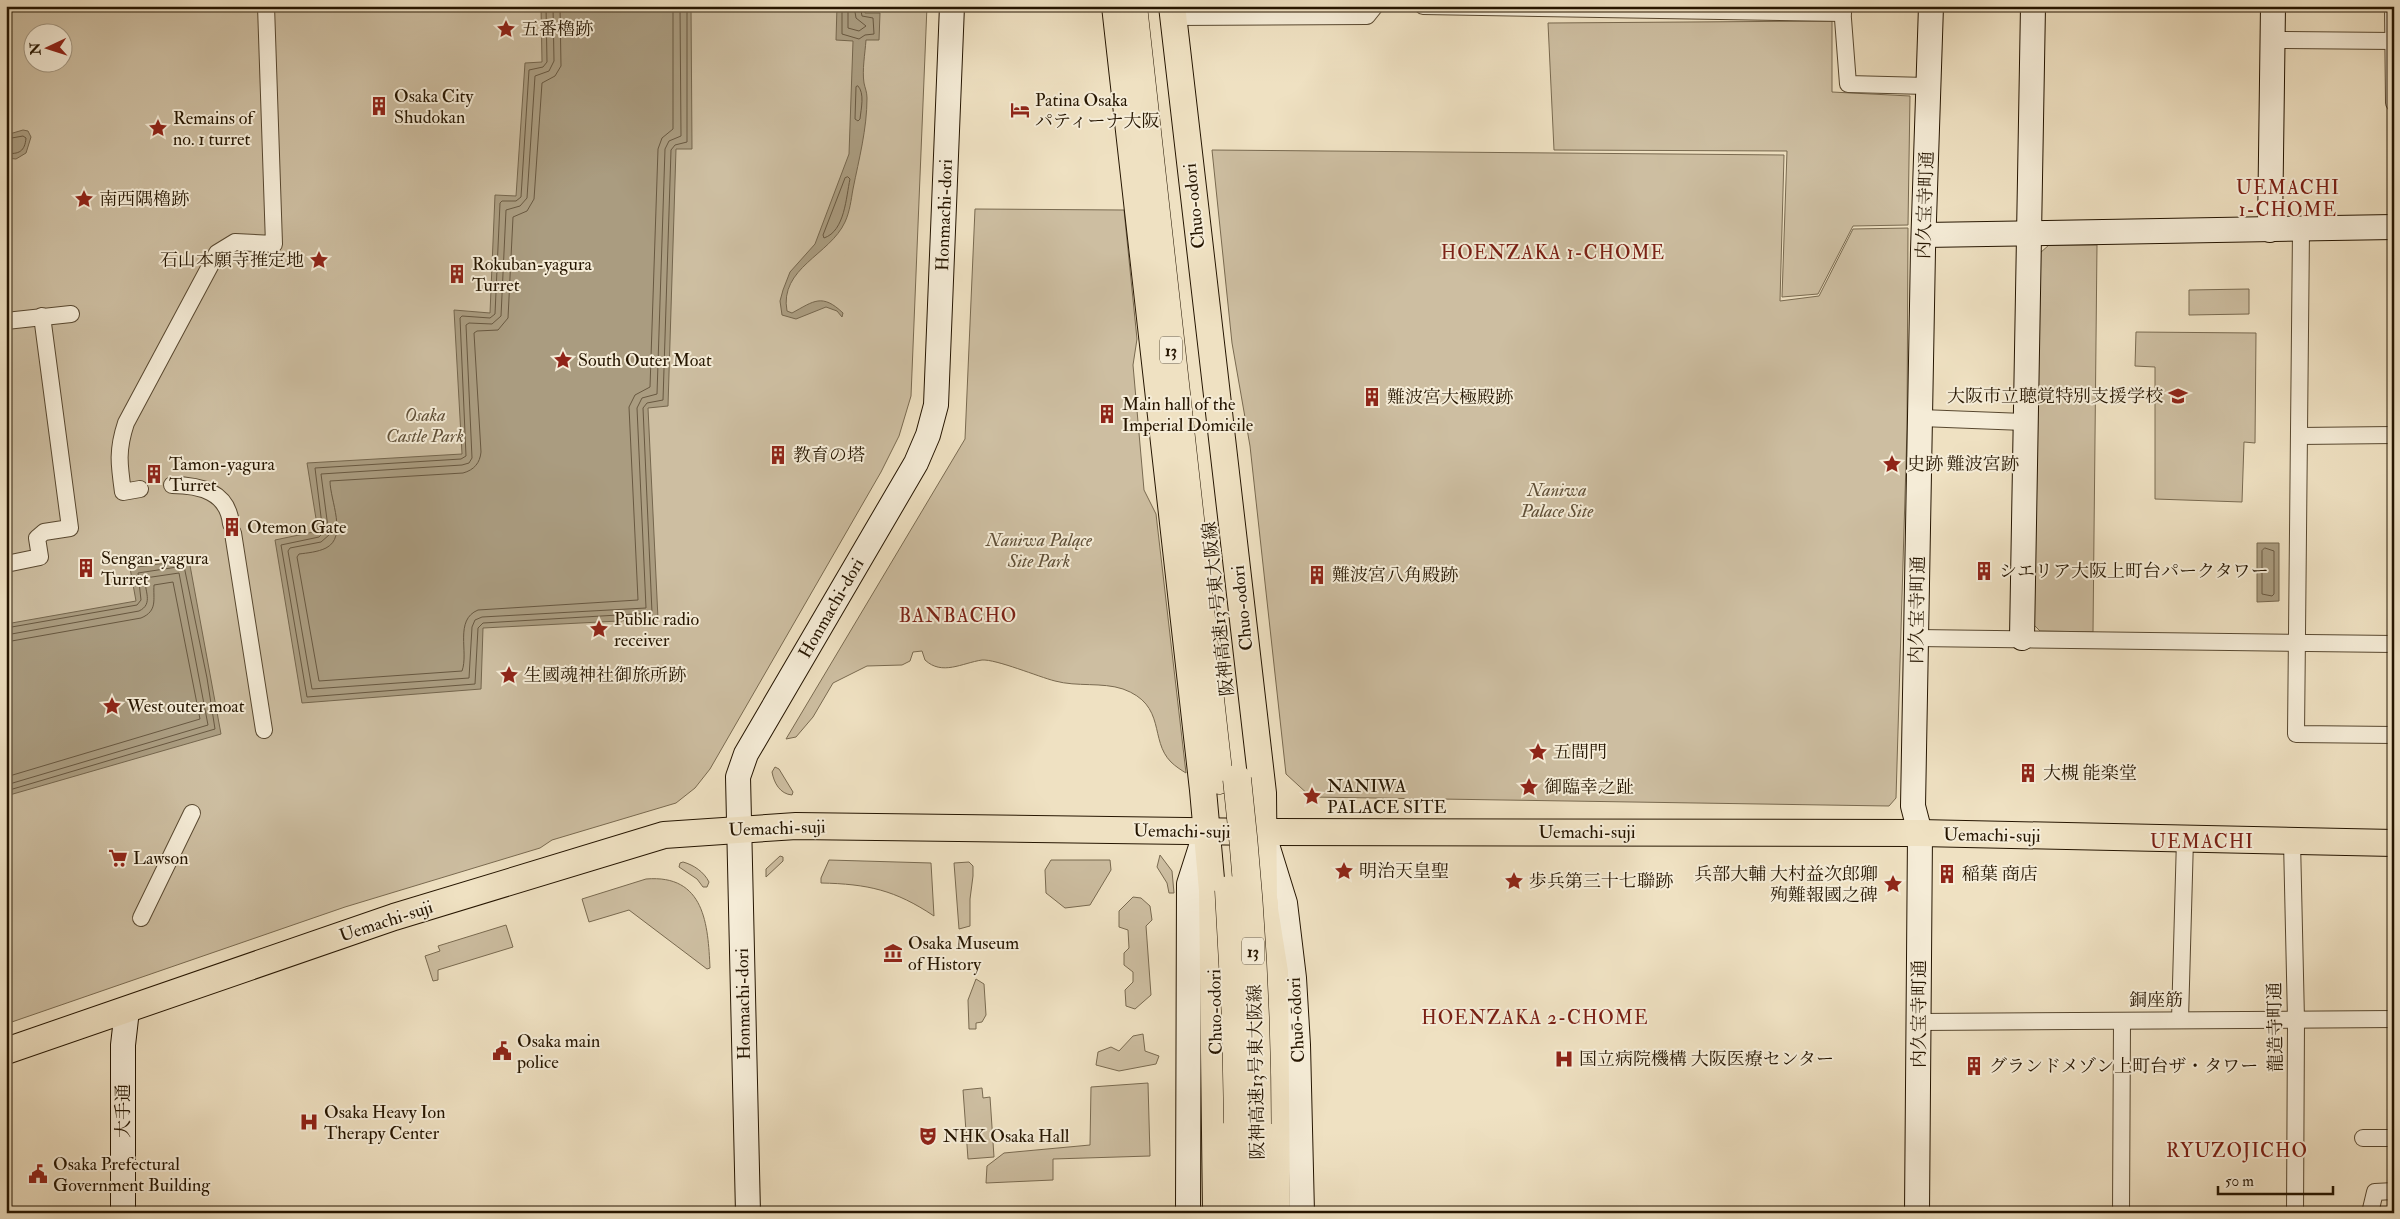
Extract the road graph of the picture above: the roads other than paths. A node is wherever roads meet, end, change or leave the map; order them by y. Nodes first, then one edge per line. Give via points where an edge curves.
1 (266, 6) edge
2 (952, 6) edge
3 (1115, 6) edge
4 (1133, 6) edge
5 (1375, 6) edge
6 (1423, 6) edge
7 (1931, 6) edge
8 (2033, 6) edge
9 (2274, 6) edge
10 (2393, 6) edge
11 (1165, 10) edge
12 (1842, 10) edge
13 (2273, 40) junction
14 (2393, 41) edge
15 (1928, 86) junction
16 (2394, 103) edge
17 (2394, 226) edge
18 (2270, 230) junction
19 (2301, 230) junction
20 (2030, 233) junction
21 (1924, 235) junction
22 (71, 314) dead end
23 (42, 316) junction
24 (6, 321) edge
25 (1921, 418) junction
26 (2024, 422) junction
27 (2394, 435) edge
28 (2299, 436) junction
29 (172, 485) dead end
30 (140, 489) dead end
31 (6, 564) edge
32 (1917, 638) junction
33 (2022, 638) junction
34 (2298, 643) junction
35 (2394, 644) edge
36 (1218, 692) junction
37 (264, 730) dead end
38 (2394, 735) edge
39 (192, 814) dead end
40 (739, 828) junction
41 (1206, 831) junction
42 (1263, 832) junction
43 (1920, 833) junction
44 (2185, 839) junction
45 (2292, 841) junction
46 (2394, 843) edge
47 (1264, 903) joint
48 (141, 918) dead end
49 (127, 1010) junction
50 (2394, 1019) edge
51 (2180, 1020) junction
52 (2296, 1020) junction
53 (2122, 1021) junction
54 (1918, 1022) junction
55 (1267, 1045) junction
56 (6, 1051) edge
57 (2362, 1138) dead end
58 (2394, 1138) edge
59 (2394, 1191) edge
60 (123, 1213) edge
61 (748, 1213) edge
62 (1188, 1213) edge
63 (1216, 1213) edge
64 (1238, 1213) edge
65 (1257, 1213) edge
66 (1262, 1213) edge
67 (1277, 1213) edge
68 (1302, 1213) edge
69 (1917, 1213) edge
70 (2121, 1213) edge
71 (2295, 1213) edge
72 (2370, 1213) edge

1 - 30 street via 274,244 235,242 217,253 126,423 119,444 123,492
2 - 40 street, Honmachi-dori via 936,405 916,462 746,754 738,777
3 - 41 main road, Chuo-odori
4 - 36 highway, 阪神高速13号東大阪線 / 13
5 - 11 street via 1368,16
6 - 12 street
7 - 15 street, 内久宝寺町通
8 - 20 street
9 - 13 street
10 - 14 street
11 - 36 highway, 阪神高速13号東大阪線 / 13
11 - 42 main road, Chuo-odori via 1261,776
12 - 15 street via 1848,84
13 - 14 street
13 - 18 street
14 - 16 street
15 - 21 street, 内久宝寺町通
17 - 19 street
18 - 19 street
18 - 20 street
19 - 28 street
20 - 21 street
20 - 26 street
21 - 25 street, 内久宝寺町通
22 - 23 street
23 - 24 street
23 - 31 street via 70,528 44,532 37,538 40,557
25 - 26 street
25 - 32 street, 内久宝寺町通
26 - 33 street
27 - 28 street
28 - 34 street
29 - 37 street via 191,485 210,491 223,500 232,529
32 - 33 street
32 - 43 street, 内久宝寺町通 via 1913,806
33 - 34 street
34 - 35 street
34 - 38 street via 2296,734
36 - 64 highway, 阪神高速13号東大阪線 / 13, bridge via 1237,1038
36 - 65 highway, 阪神高速13号東大阪線 / 13, bridge via 1252,935 1256,1008
39 - 48 street
40 - 41 main road, Uemachi-suji
40 - 49 main road, Uemachi-suji via 684,832 655,838 394,917
40 - 61 street, Honmachi-dori
41 - 42 main road, Uemachi-suji
41 - 62 street via 1189,884
41 - 63 main road, Chuo-odori via 1212,890 1215,1001
42 - 43 main road, Uemachi-suji
42 - 47 main road, Chuo-odori
42 - 68 street, Chuō-ōdori via 1285,903 1294,978
43 - 44 main road, Uemachi-suji
43 - 54 street, 内久宝寺町通
44 - 45 main road, Uemachi-suji
44 - 51 street
45 - 46 main road, Uemachi-suji
45 - 52 street, 龍造寺町通
47 - 55 highway via 1258,970
49 - 56 main road, Uemachi-suji
49 - 60 street, 大手通 via 122,1045
50 - 52 street, 銅座筋
51 - 52 street, 銅座筋
51 - 53 street, 銅座筋
52 - 71 street, 龍造寺町通
53 - 54 street, 銅座筋
53 - 70 street
54 - 69 street, 内久宝寺町通
55 - 66 highway
55 - 67 main road
57 - 58 street
59 - 72 street via 2375,1192

